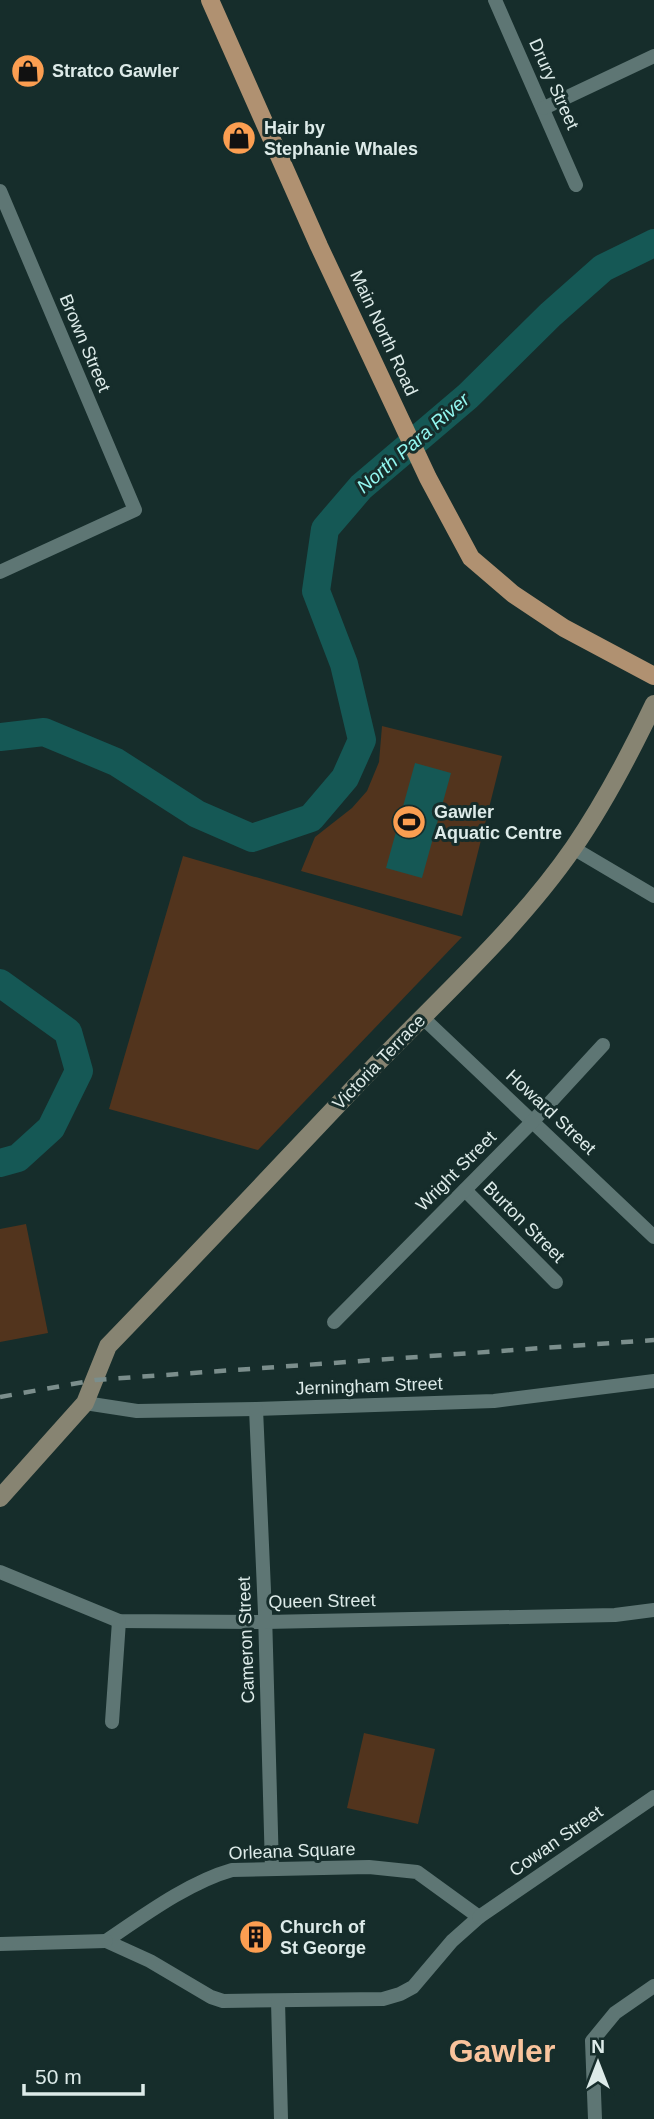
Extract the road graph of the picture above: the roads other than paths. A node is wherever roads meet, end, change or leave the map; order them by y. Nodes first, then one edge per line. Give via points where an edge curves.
1 (209, 0) edge
2 (495, 0) edge
3 (654, 56) edge
4 (544, 108) junction
5 (576, 185) dead end
6 (0, 191) edge
7 (0, 572) edge
8 (654, 676) edge
9 (654, 704) edge
10 (573, 848) junction
11 (654, 896) edge
12 (422, 1017) junction
13 (603, 1045) dead end
14 (533, 1121) junction
15 (465, 1190) junction
16 (654, 1237) edge
17 (556, 1282) dead end
18 (334, 1322) dead end
19 (654, 1381) edge
20 (85, 1403) junction
21 (256, 1409) junction
22 (0, 1498) edge
23 (0, 1572) edge
24 (654, 1610) edge
25 (119, 1621) junction
26 (265, 1622) junction
27 (113, 1722) dead end
28 (654, 1797) edge
29 (272, 1869) junction
30 (479, 1917) junction
31 (106, 1941) junction
32 (0, 1944) edge
33 (654, 1986) edge
34 (278, 2001) junction
35 (281, 2119) edge
36 (595, 2119) edge

1 - 8 main road, Main North Road via 319,246 428,478 471,558 513,594 564,628
2 - 4 street, Drury Street
3 - 4 street
4 - 5 street, Drury Street
6 - 7 street, Brown Street via 135,510
9 - 10 street, Victoria Terrace via 625,765
10 - 11 street
10 - 12 street, Victoria Terrace via 497,940
12 - 14 street, Howard Street
12 - 20 street, Victoria Terrace via 108,1346
13 - 14 street, Wright Street
14 - 15 street, Wright Street
14 - 16 street, Howard Street
15 - 17 street, Burton Street
15 - 18 street, Wright Street
19 - 21 street, Jerningham Street via 494,1401
20 - 21 street, Jerningham Street via 137,1411
20 - 22 street, Victoria Terrace
21 - 26 street, Cameron Street
23 - 25 street, Queen Street
24 - 26 street, Queen Street via 615,1615
25 - 26 street, Queen Street
25 - 27 street
26 - 29 street, Cameron Street
28 - 30 street, Cowan Street
29 - 30 street, Orleana Square via 369,1867 417,1872
29 - 31 street, Orleana Square via 218,1874
30 - 34 street via 400,1994 383,1999
31 - 32 street
31 - 34 street via 211,1997
33 - 36 street via 615,2012 592,2041
34 - 35 street

